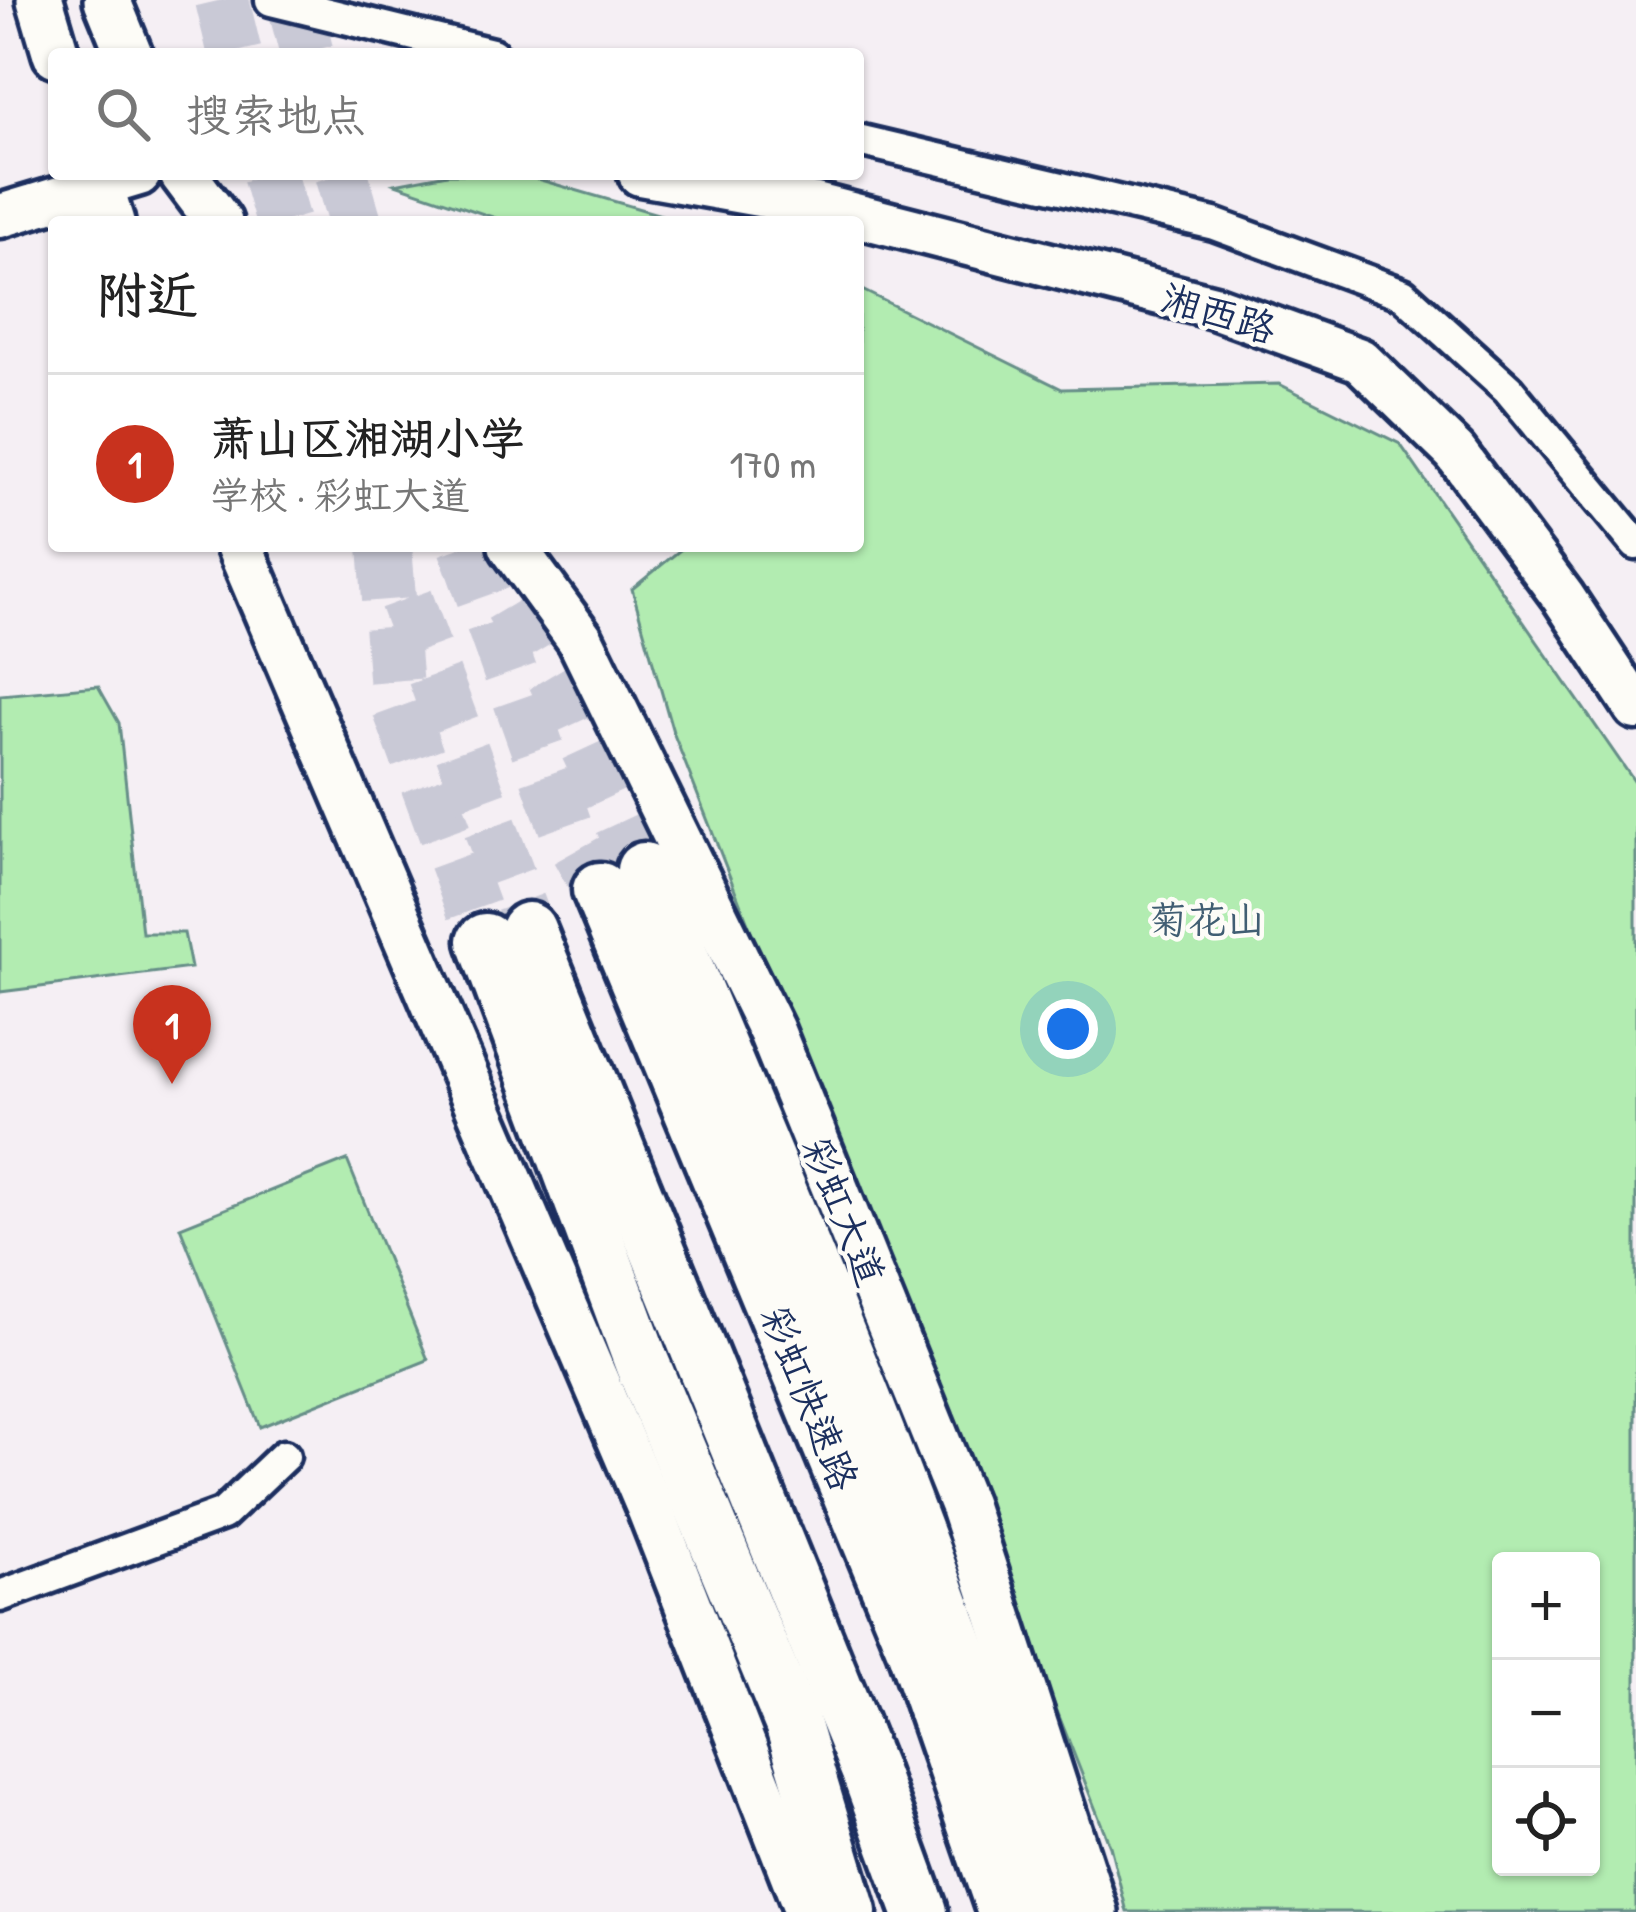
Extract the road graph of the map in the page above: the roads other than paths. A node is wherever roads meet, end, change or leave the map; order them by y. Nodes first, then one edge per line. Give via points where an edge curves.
1 (40, 0) edge
2 (107, 0) edge
3 (271, 0) edge
4 (54, 48) edge
5 (127, 48) edge
6 (467, 48) edge
7 (864, 141) edge
8 (188, 180) edge
9 (674, 180) edge
10 (111, 189) edge
11 (0, 216) edge
12 (215, 216) edge
13 (859, 216) edge
14 (864, 217) edge
15 (1636, 544) edge
16 (242, 552) edge
17 (516, 552) edge
18 (1636, 708) edge
19 (284, 1456) dead end
20 (0, 1596) edge
21 (808, 1912) edge
22 (849, 1912) edge
23 (920, 1912) edge
24 (1005, 1912) edge
25 (1047, 1912) edge
26 (1095, 1912) edge

1 - 4 main road
2 - 5 main road
3 - 6 street
7 - 15 street via 1214,224 1402,294 1508,389
8 - 12 main road
9 - 13 street, 湘西路
10 - 11 street
14 - 18 street, 湘西路 via 1214,307 1360,360 1455,452
16 - 21 main road via 650,1510
17 - 26 main road, 彩虹大道 via 580,639 771,1030 963,1504
19 - 20 street via 223,1514
22 - 23 highway via 792,1723 642,1363 507,936
24 - 25 highway, 彩虹快速路 via 914,1648 622,880 823,1292 986,1717

